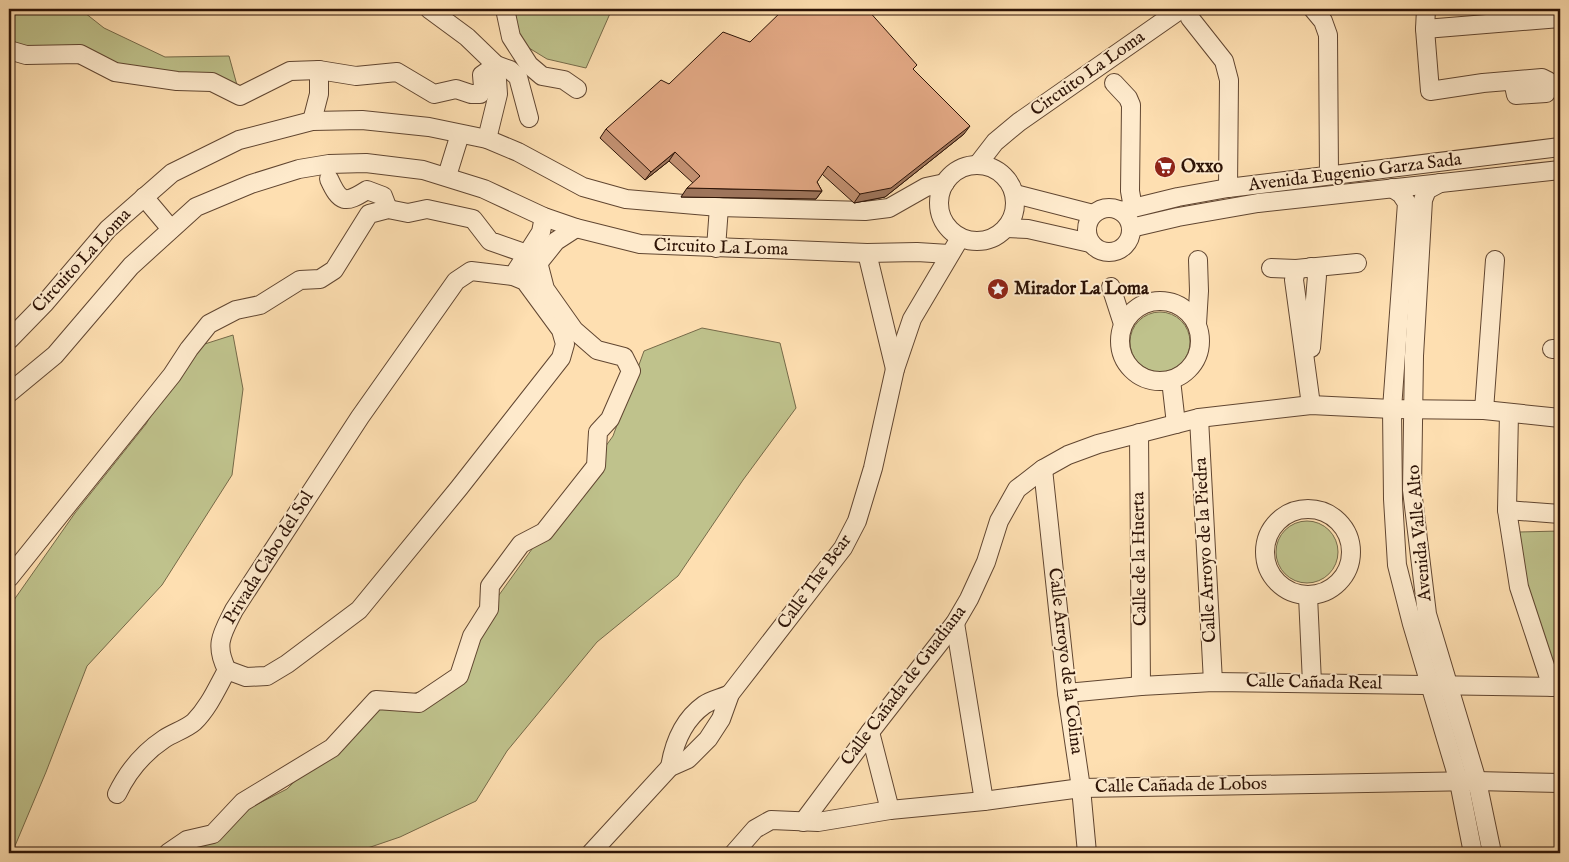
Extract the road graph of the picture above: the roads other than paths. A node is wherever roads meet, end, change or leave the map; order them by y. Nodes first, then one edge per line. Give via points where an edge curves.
1 (429, 9) edge
2 (505, 9) edge
3 (1313, 9) edge
4 (1426, 9) edge
5 (1186, 14) edge
6 (1560, 18) edge
7 (1425, 29) junction
8 (9, 50) edge
9 (529, 65) junction
10 (503, 68) junction
11 (319, 70) junction
12 (1513, 81) dead end
13 (1114, 83) dead end
14 (577, 89) dead end
15 (529, 118) dead end
16 (312, 121) junction
17 (460, 134) junction
18 (494, 142) junction
19 (1560, 147) edge
20 (978, 164) junction
21 (1560, 170) edge
22 (1328, 175) junction
23 (447, 176) junction
24 (329, 179) dead end
25 (944, 183) junction
26 (1440, 183) junction
27 (1256, 185) junction
28 (1228, 188) junction
29 (1392, 188) junction
30 (1015, 194) junction
31 (144, 196) junction
32 (1258, 203) junction
33 (719, 207) junction
34 (388, 209) junction
35 (1127, 210) junction
36 (1093, 214) junction
37 (544, 217) junction
38 (576, 228) junction
39 (1007, 228) junction
40 (1131, 228) junction
41 (171, 229) junction
42 (960, 238) junction
43 (1090, 243) junction
44 (716, 248) junction
45 (867, 253) junction
46 (949, 254) junction
47 (533, 258) junction
48 (1198, 260) dead end
49 (1495, 260) dead end
50 (1357, 263) dead end
51 (1271, 268) dead end
52 (1304, 268) junction
53 (519, 279) junction
54 (1111, 287) dead end
55 (1123, 324) junction
56 (1197, 324) junction
57 (9, 340) edge
58 (895, 369) junction
59 (1171, 380) junction
60 (9, 394) edge
61 (1312, 405) junction
62 (1392, 409) junction
63 (1414, 409) junction
64 (1484, 410) junction
65 (1509, 413) junction
66 (1199, 418) junction
67 (1560, 418) edge
68 (1176, 424) junction
69 (1138, 433) junction
70 (1043, 469) junction
71 (1507, 510) junction
72 (1560, 514) edge
73 (9, 578) edge
74 (1308, 596) junction
75 (955, 623) junction
76 (227, 670) junction
77 (1213, 682) junction
78 (1312, 683) junction
79 (1429, 685) junction
80 (1141, 686) junction
81 (1450, 686) junction
82 (1556, 687) edge
83 (1067, 693) junction
84 (730, 694) junction
85 (870, 732) junction
86 (670, 767) junction
87 (1477, 781) junction
88 (1459, 782) junction
89 (1560, 784) edge
90 (1081, 788) junction
91 (117, 794) dead end
92 (984, 801) junction
93 (890, 810) junction
94 (803, 822) junction
95 (168, 853) edge
96 (591, 853) edge
97 (734, 853) edge
98 (1087, 853) edge
99 (1473, 853) edge
100 (1492, 853) edge

1 - 10 street
2 - 9 street via 511,37
3 - 22 street via 1323,20 1328,35
4 - 7 street
5 - 20 street, Circuito La Loma via 1019,122
5 - 28 street via 1224,61 1229,80
6 - 7 street
7 - 12 street via 1430,91
8 - 11 street via 26,54 80,54 115,72 177,81 212,82 240,96 290,71
9 - 10 street
9 - 14 street via 542,76 564,80
10 - 11 street via 482,75 480,94 456,90 434,94 397,72 356,76
10 - 15 street via 518,77
10 - 18 street
11 - 16 street
13 - 35 street via 1131,104
16 - 17 street, Circuito La Loma via 362,120 429,127
16 - 31 street, Circuito La Loma via 239,140 172,173
17 - 18 street, Circuito La Loma
17 - 23 street
18 - 33 street, Circuito La Loma via 583,187 626,199
19 - 22 street, Avenida Eugenio Garza Sada
20 - 25 street via 956,171
20 - 30 street via 1001,173
21 - 26 street, Avenida Eugenio Garza Sada
22 - 27 street, Avenida Eugenio Garza Sada
23 - 37 street, Circuito La Loma via 502,196
23 - 41 street via 366,163 300,169 251,184 196,207
24 - 34 street via 336,195 345,200 367,190 384,196
25 - 33 street via 926,187 889,208 878,210
25 - 42 street via 939,198 940,214 947,228
26 - 29 street, Avenida Eugenio Garza Sada
26 - 63 street, Avenida Valle Alto via 1427,190 1423,200
27 - 28 street, Avenida Eugenio Garza Sada
27 - 32 street
28 - 35 street, Avenida Eugenio Garza Sada
29 - 32 street, Avenida Eugenio Garza Sada
29 - 62 street, Avenida Valle Alto via 1407,202
30 - 36 street
30 - 39 street via 1015,212
31 - 41 street
31 - 57 street, Circuito La Loma via 108,229
32 - 40 street, Avenida Eugenio Garza Sada
33 - 44 street
34 - 47 street via 408,213 427,209 473,219 490,241
34 - 73 street via 368,214 334,270 320,279 300,280 260,305 236,310 209,324
35 - 36 street via 1102,209
35 - 40 street
36 - 43 street via 1086,228
37 - 38 street, Circuito La Loma
37 - 47 street
38 - 44 street, Circuito La Loma via 640,244
38 - 47 street
39 - 42 street via 985,241 972,242
39 - 43 street via 1028,228
40 - 43 street via 1125,246 1116,252 1097,250
41 - 60 street via 131,266 55,355
42 - 46 street, Calle The Bear
44 - 45 street, Circuito La Loma
45 - 46 street, Circuito La Loma
45 - 58 street, Calle The Bear
46 - 58 street, Calle The Bear via 912,319
47 - 53 street
47 - 95 street via 545,289 574,330 597,350 624,357 631,371 610,419 598,432 596,466 544,532 521,544 490,586 489,609 472,636 459,676 419,703 376,700 332,748 243,802 213,834 188,840
48 - 56 street
49 - 64 street
50 - 52 street
51 - 52 street
52 - 61 street via 1315,272 1316,276 1308,378
53 - 76 street, Privada Cabo del Sol via 472,271 456,281 360,417 234,610 221,636 220,656
53 - 76 street via 561,330 565,344 561,358 359,610 267,676 246,677
54 - 55 street
55 - 56 street via 1140,305 1166,300 1189,312
55 - 59 street via 1120,350 1125,362 1145,378
56 - 59 street via 1199,351 1193,364
58 - 84 street, Calle The Bear via 873,468 857,521 843,548
59 - 68 street
61 - 62 street, Calle Cañada de Guadiana
61 - 66 street, Calle Cañada de Guadiana
62 - 63 street, Calle Cañada de Guadiana
62 - 79 street, Avenida Valle Alto via 1397,565
63 - 64 street, Calle Cañada de Guadiana
63 - 81 street, Avenida Valle Alto via 1412,490 1427,614
64 - 65 street, Calle Cañada de Guadiana
65 - 67 street, Calle Cañada de Guadiana
65 - 71 street
66 - 68 street, Calle Cañada de Guadiana
66 - 77 street, Calle Arroyo de la Piedra
68 - 69 street, Calle Cañada de Guadiana
69 - 70 street, Calle Cañada de Guadiana via 1068,455
69 - 80 street, Calle de la Huerta
70 - 75 street, Calle Cañada de Guadiana via 1017,489 999,521 970,599
70 - 83 street, Calle Arroyo de la Colina
71 - 72 street
71 - 82 street via 1519,587
74 - 74 street via 1321,594 1341,581 1352,551 1342,524 1322,511 1309,509 1297,511 1277,522 1266,547 1266,560 1275,580 1294,593
74 - 78 street
75 - 85 street, Calle Cañada de Guadiana
75 - 92 street
76 - 91 street via 206,708 192,723 164,739 142,757 127,774
77 - 78 street, Calle Cañada Real
77 - 80 street, Calle Cañada Real
78 - 79 street, Calle Cañada Real
79 - 81 street, Calle Cañada Real
79 - 88 street, Avenida Valle Alto
80 - 83 street, Calle Cañada Real
81 - 82 street, Calle Cañada Real
81 - 87 street, Avenida Valle Alto
83 - 90 street, Calle Arroyo de la Colina
84 - 86 street, Calle The Bear via 722,719 708,739 688,759
84 - 86 street, Calle The Bear via 704,705 686,722 674,746
85 - 93 street
85 - 94 street, Calle Cañada de Guadiana
86 - 96 street, Calle The Bear
87 - 88 street, Calle Cañada de Lobos
87 - 89 street, Calle Cañada de Lobos
87 - 100 street, Avenida Valle Alto
88 - 90 street, Calle Cañada de Lobos
88 - 99 street, Avenida Valle Alto
90 - 92 street, Calle Cañada de Lobos
90 - 98 street, Calle Arroyo de la Colina
92 - 93 street, Calle Cañada de Lobos
93 - 94 street, Calle Cañada de Lobos
94 - 97 street via 771,820 754,829

